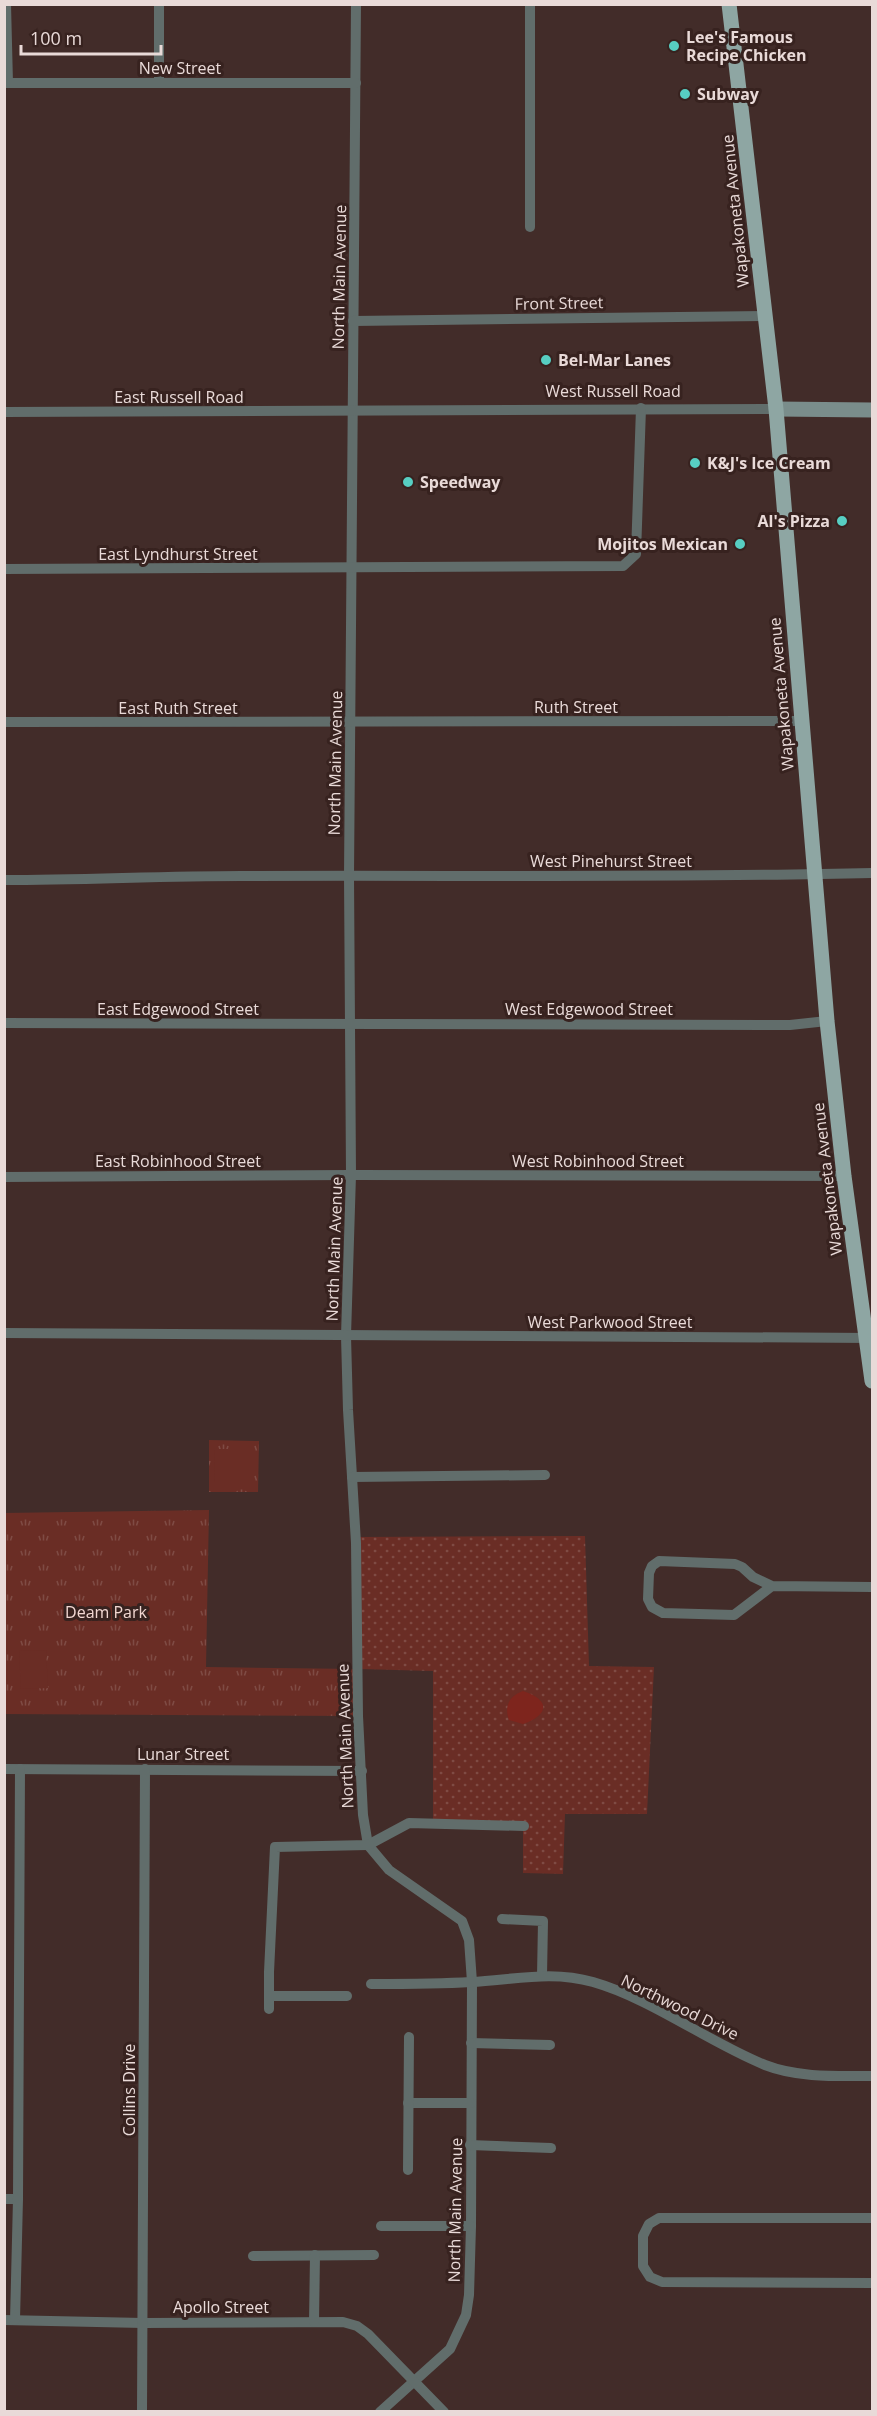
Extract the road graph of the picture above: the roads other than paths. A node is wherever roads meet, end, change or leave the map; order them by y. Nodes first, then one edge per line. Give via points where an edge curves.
1 (6, 4) edge
2 (159, 4) edge
3 (356, 4) edge
4 (530, 4) edge
5 (729, 4) edge
6 (6, 83) edge
7 (159, 83) junction
8 (356, 83) junction
9 (530, 227) dead end
10 (765, 316) junction
11 (353, 321) junction
12 (641, 408) junction
13 (776, 409) junction
14 (873, 410) edge
15 (4, 412) edge
16 (353, 412) junction
17 (4, 569) edge
18 (352, 569) junction
19 (4, 722) edge
20 (802, 722) junction
21 (351, 723) junction
22 (873, 873) edge
23 (814, 874) junction
24 (349, 876) junction
25 (4, 880) edge
26 (827, 1021) junction
27 (4, 1023) edge
28 (351, 1024) junction
29 (351, 1175) junction
30 (844, 1176) junction
31 (4, 1177) edge
32 (4, 1333) edge
33 (346, 1336) junction
34 (869, 1339) edge
35 (873, 1381) edge
36 (545, 1475) dead end
37 (352, 1477) junction
38 (772, 1586) junction
39 (873, 1587) edge
40 (145, 1768) junction
41 (4, 1769) edge
42 (20, 1769) junction
43 (362, 1771) junction
44 (524, 1826) dead end
45 (368, 1845) junction
46 (502, 1919) dead end
47 (542, 1976) junction
48 (472, 1982) junction
49 (371, 1984) dead end
50 (270, 1996) junction
51 (347, 1996) dead end
52 (269, 2009) dead end
53 (409, 2037) dead end
54 (471, 2043) junction
55 (550, 2045) dead end
56 (873, 2076) edge
57 (408, 2103) junction
58 (471, 2103) junction
59 (470, 2145) junction
60 (551, 2148) dead end
61 (408, 2170) dead end
62 (4, 2199) edge
63 (18, 2199) junction
64 (873, 2218) edge
65 (381, 2226) dead end
66 (471, 2226) junction
67 (315, 2255) junction
68 (374, 2255) dead end
69 (253, 2256) dead end
70 (873, 2283) edge
71 (10, 2320) edge
72 (314, 2322) junction
73 (143, 2323) junction
74 (414, 2382) junction
75 (142, 2412) edge
76 (380, 2412) edge
77 (444, 2412) edge

1 - 6 street
2 - 7 street
3 - 8 street, North Main Avenue
4 - 9 street
5 - 10 main road, Wapakoneta Avenue
6 - 7 street, New Street
7 - 8 street, New Street
8 - 11 street, North Main Avenue
10 - 11 street, Front Street
10 - 13 main road, Wapakoneta Avenue
11 - 16 street, North Main Avenue
12 - 13 street, West Russell Road
12 - 16 street, West Russell Road
12 - 18 street, East Lyndhurst Street via 636,554 623,566
13 - 14 main road, West Russell Road
13 - 20 main road, Wapakoneta Avenue
15 - 16 street, East Russell Road
16 - 18 street, North Main Avenue
17 - 18 street, East Lyndhurst Street
18 - 21 street, North Main Avenue
19 - 21 street, East Ruth Street
20 - 21 street, Ruth Street
20 - 23 main road, Wapakoneta Avenue
21 - 24 street, North Main Avenue
22 - 23 street, West Pinehurst Street
23 - 24 street, West Pinehurst Street
23 - 26 main road, Wapakoneta Avenue
24 - 25 street, West Pinehurst Street
24 - 28 street, North Main Avenue
26 - 28 street, West Edgewood Street via 790,1025
26 - 30 main road, Wapakoneta Avenue
27 - 28 street, East Edgewood Street
28 - 29 street, North Main Avenue
29 - 30 street, West Robinhood Street
29 - 31 street, East Robinhood Street
29 - 33 street, North Main Avenue
30 - 34 main road, Wapakoneta Avenue
32 - 33 street, West Parkwood Street
33 - 34 street, West Parkwood Street
33 - 37 street, North Main Avenue
34 - 35 main road, Wapakoneta Avenue
36 - 37 street
37 - 43 street, North Main Avenue
38 - 38 street via 735,1564 659,1561 649,1573 648,1599 652,1607 663,1612 734,1615
38 - 39 street
40 - 42 street, Lunar Street
40 - 43 street, Lunar Street
40 - 73 street, Collins Drive
41 - 42 street, Lunar Street
42 - 63 street
43 - 45 street, North Main Avenue
44 - 45 street via 409,1823
45 - 48 street, North Main Avenue via 389,1870 462,1921 469,1940
45 - 50 street via 275,1847
46 - 47 street via 543,1921
47 - 48 street, Northwood Drive
47 - 56 street, Northwood Drive via 595,1983 766,2066 802,2074
48 - 49 street, Northwood Drive
48 - 54 street, North Main Avenue
50 - 51 street
50 - 52 street
53 - 57 street
54 - 55 street
54 - 58 street, North Main Avenue
57 - 58 street
57 - 61 street
58 - 59 street, North Main Avenue
59 - 60 street
59 - 66 street, North Main Avenue
62 - 63 street
63 - 71 street
64 - 70 street via 659,2218 649,2224 643,2236 643,2265 650,2277 662,2282
65 - 66 street
66 - 74 street, North Main Avenue via 466,2316 450,2349
67 - 68 street
67 - 69 street
67 - 72 street
71 - 73 street, Apollo Street
72 - 73 street, Apollo Street
72 - 74 street, Apollo Street via 357,2326
73 - 75 street, Collins Drive
74 - 76 street, North Main Avenue
74 - 77 street, Apollo Street

